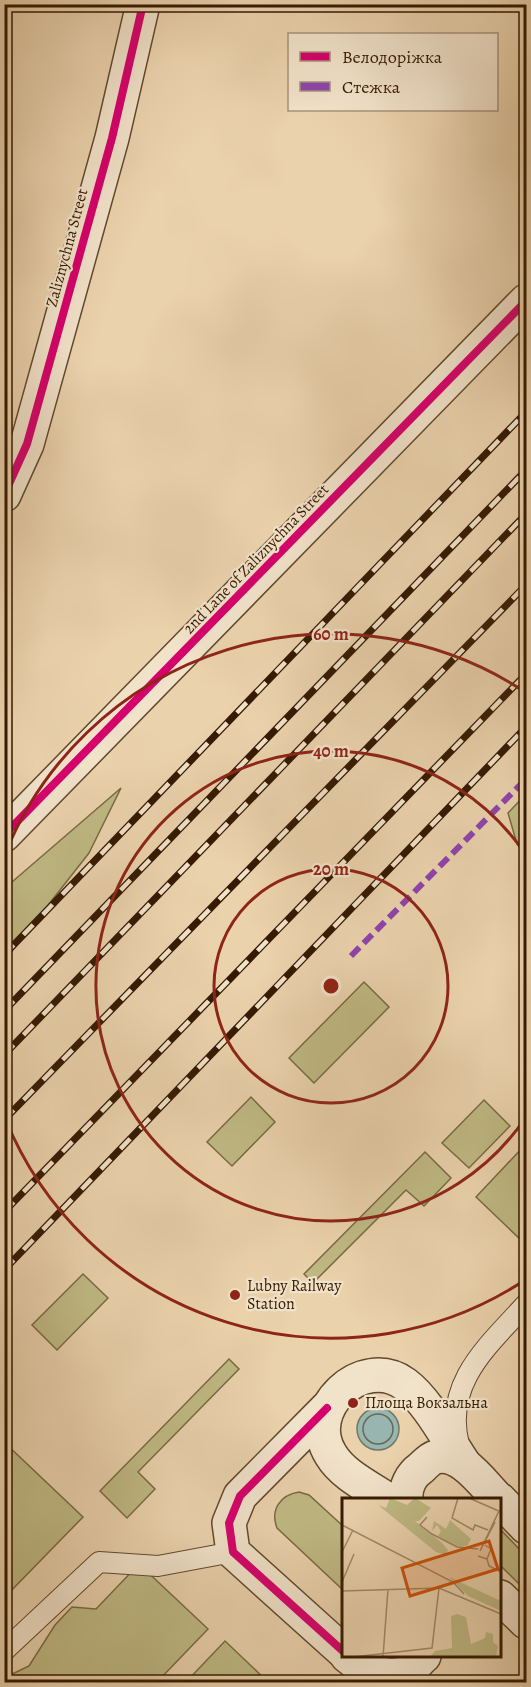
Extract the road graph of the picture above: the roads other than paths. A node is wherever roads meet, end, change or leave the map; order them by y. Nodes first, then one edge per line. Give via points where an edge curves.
1 (143, 4) edge
2 (526, 301) edge
3 (4, 495) edge
4 (4, 835) edge
5 (526, 1304) edge
6 (327, 1408) junction
7 (465, 1466) junction
8 (385, 1498) edge
9 (406, 1498) edge
10 (497, 1498) edge
11 (501, 1502) edge
12 (526, 1527) edge
13 (233, 1552) junction
14 (501, 1598) edge
15 (526, 1622) edge
16 (342, 1650) edge
17 (4, 1651) edge
18 (348, 1657) edge
19 (423, 1657) edge

1 - 3 street, Zaliznychna Street via 112,138 27,444
2 - 4 street, 2nd Lane of Zaliznychna Street
5 - 7 lane via 473,1361 459,1395 455,1427
6 - 7 street via 340,1389 360,1377 384,1376 405,1384 421,1400
6 - 8 street via 323,1432 330,1455 346,1472
6 - 13 street via 240,1496 229,1523
7 - 9 street via 450,1457 434,1457 416,1472 405,1490
7 - 10 street
11 - 12 street
13 - 16 street
13 - 17 lane via 158,1566 99,1562
14 - 15 street
18 - 19 street via 359,1666 385,1675 409,1671

